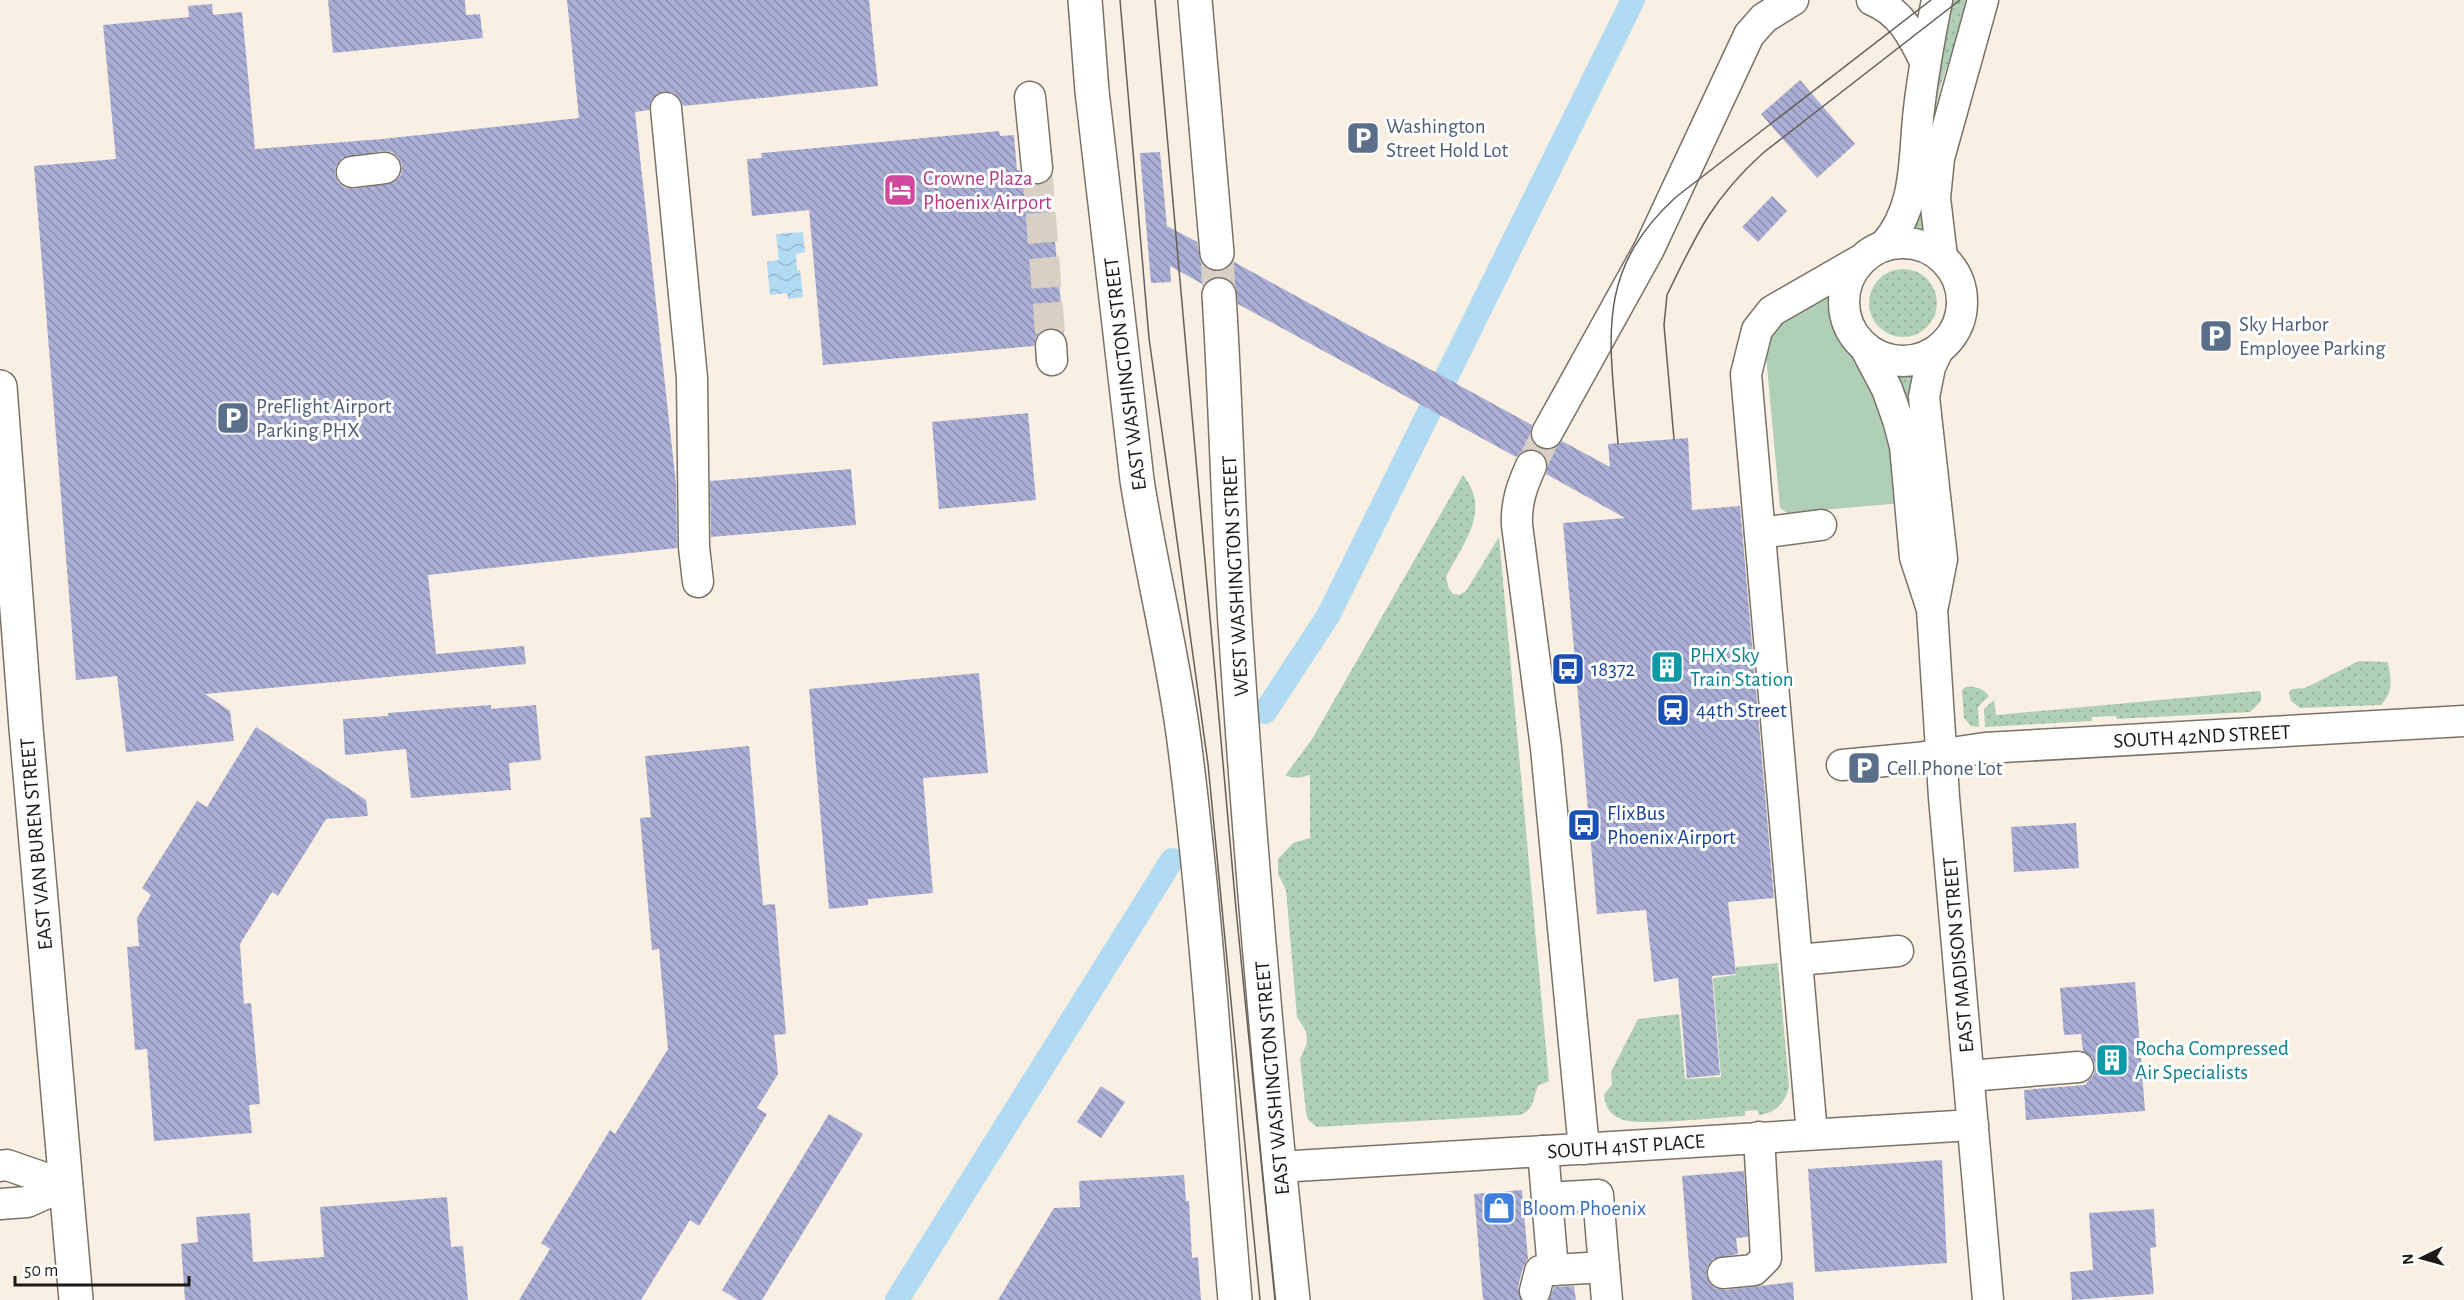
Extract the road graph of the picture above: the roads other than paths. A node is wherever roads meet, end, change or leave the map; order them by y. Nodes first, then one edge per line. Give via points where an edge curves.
1 (1085, 0) edge
2 (1195, 0) edge
3 (1793, 0) edge
4 (1872, 0) edge
5 (1936, 0) edge
6 (1983, 0) edge
7 (1925, 61) junction
8 (1030, 96) dead end
9 (666, 108) dead end
10 (385, 168) dead end
11 (1037, 168) tunnel mouth
12 (352, 172) dead end
13 (1885, 245) junction
14 (1217, 253) tunnel mouth
15 (1942, 257) junction
16 (1859, 261) junction
17 (1220, 295) tunnel mouth
18 (1866, 349) junction
19 (1938, 350) junction
20 (0, 387) edge
21 (1547, 433) tunnel mouth
22 (1531, 466) tunnel mouth
23 (1821, 525) dead end
24 (1760, 533) junction
25 (698, 582) dead end
26 (1932, 609) junction
27 (2464, 721) edge
28 (1941, 754) junction
29 (1842, 765) dead end
30 (1252, 856) joint
31 (1898, 951) dead end
32 (1798, 960) junction
33 (2078, 1067) dead end
34 (1969, 1076) junction
35 (1973, 1125) junction
36 (1812, 1134) junction
37 (1759, 1137) junction
38 (1584, 1149) junction
39 (1543, 1151) junction
40 (0, 1166) edge
41 (1279, 1167) junction
42 (65, 1185) junction
43 (1547, 1198) junction
44 (0, 1204) edge
45 (1604, 1267) junction
46 (1723, 1273) dead end
47 (75, 1300) edge
48 (1235, 1300) edge
49 (1293, 1300) edge
50 (1607, 1300) edge
51 (1988, 1300) edge

1 - 48 main road, EAST WASHINGTON STREET via 1137,480 1185,746
2 - 14 main road
3 - 21 street via 1764,18 1749,35 1649,249
4 - 7 street via 1894,12 1908,28
5 - 7 street
6 - 15 street via 1938,165 1936,212
7 - 13 street via 1913,184 1906,211
8 - 11 street
9 - 25 street via 692,378
10 - 12 street
13 - 15 street via 1905,242 1925,246
13 - 16 street
15 - 19 street via 1953,269 1962,302 1951,337
16 - 18 street via 1844,290 1843,306 1854,337
16 - 24 street via 1781,304 1757,330 1746,374
17 - 30 main road, WEST WASHINGTON STREET
18 - 19 street via 1901,362 1921,359
18 - 26 street, EAST MADISON STREET via 1887,389 1905,446 1915,557
19 - 26 street, EAST MADISON STREET via 1930,366 1924,398 1942,559
20 - 42 main road, EAST VAN BUREN STREET
22 - 38 street via 1519,493 1517,525 1546,748
23 - 24 street
24 - 32 street
26 - 28 street, EAST MADISON STREET
27 - 28 street, SOUTH 42ND STREET via 1985,748
28 - 29 street, SOUTH 42ND STREET
28 - 34 street, EAST MADISON STREET
30 - 41 main road, EAST WASHINGTON STREET
31 - 32 street
32 - 36 street
33 - 34 street
34 - 35 street, EAST MADISON STREET
35 - 36 street, SOUTH 41ST PLACE
35 - 51 street, EAST MADISON STREET
36 - 37 street, SOUTH 41ST PLACE
37 - 38 street, SOUTH 41ST PLACE
37 - 46 street via 1766,1258 1754,1270
38 - 39 street, SOUTH 41ST PLACE
39 - 41 street, SOUTH 41ST PLACE
39 - 43 street
40 - 42 street
41 - 49 main road, EAST WASHINGTON STREET
42 - 44 street via 27,1202
42 - 47 main road, EAST VAN BUREN STREET
43 - 45 street via 1598,1195
43 - 45 street via 1544,1281
45 - 50 street

